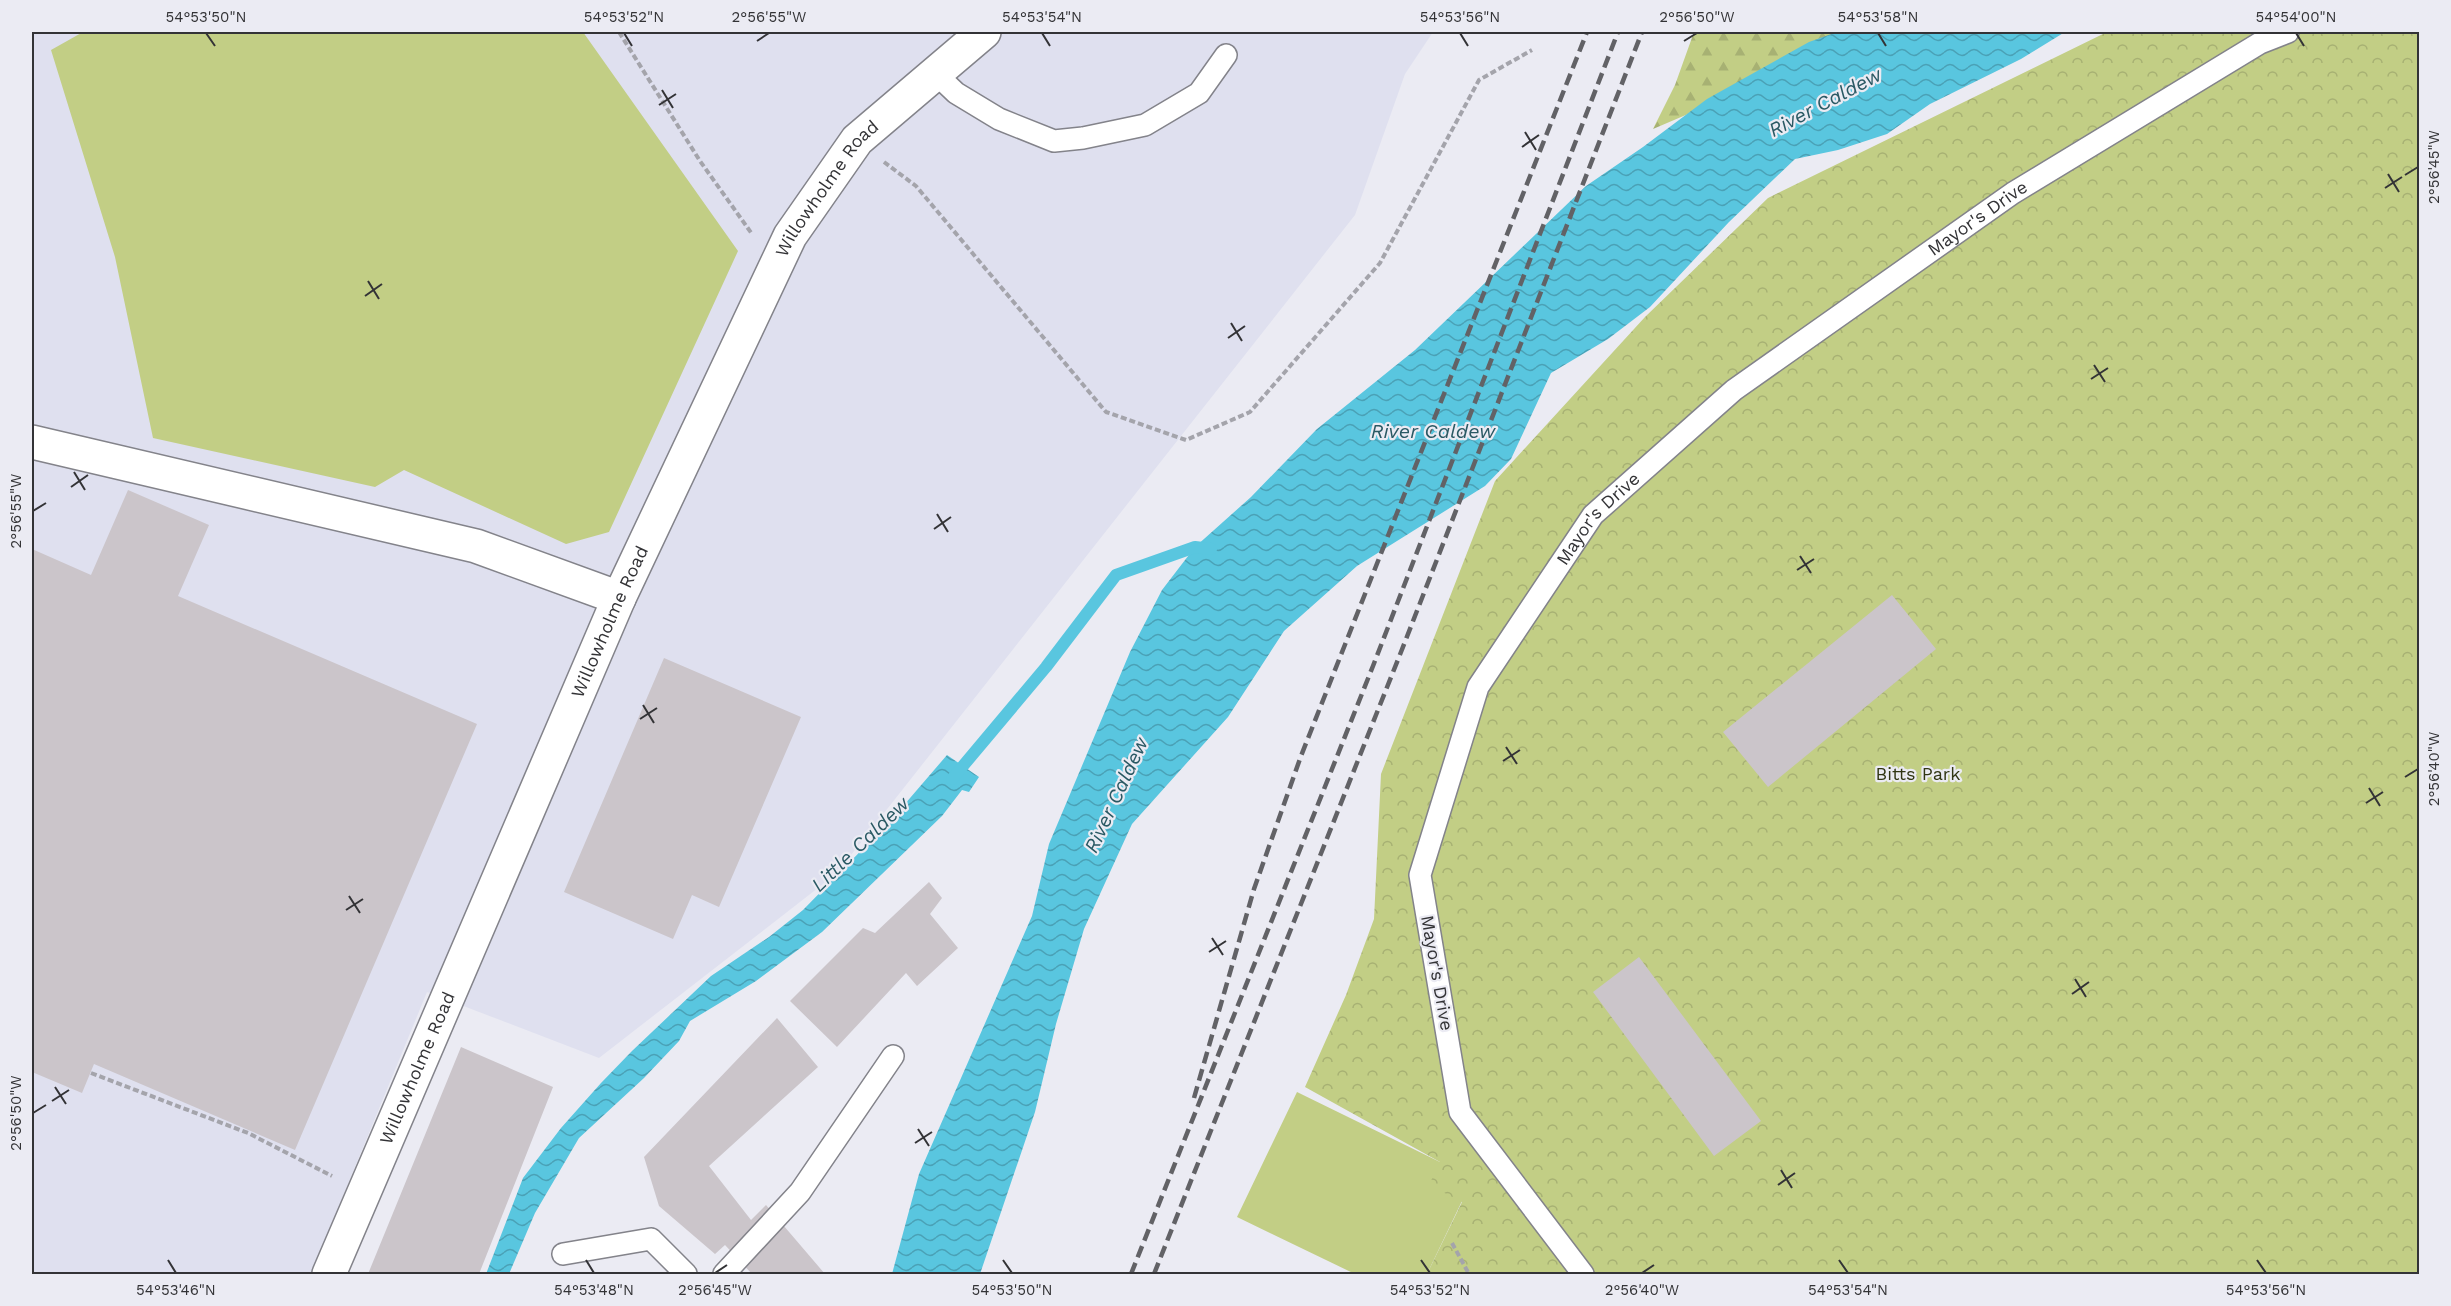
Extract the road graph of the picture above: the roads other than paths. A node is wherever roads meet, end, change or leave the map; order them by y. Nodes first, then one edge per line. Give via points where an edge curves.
1 (984, 32) edge
2 (2288, 32) edge
3 (1226, 55) dead end
4 (935, 73) junction
5 (32, 442) edge
6 (619, 598) junction
7 (893, 1056) dead end
8 (563, 1254) dead end
9 (329, 1275) edge
10 (686, 1275) edge
11 (724, 1275) edge
12 (1583, 1275) edge

1 - 4 street, Willowholme Road
2 - 12 lane, Mayor's Drive via 2260,43 2013,193 1734,390 1593,515 1478,687 1420,875 1460,1112
3 - 4 lane via 1199,93 1145,125 1054,141 999,119 956,93
4 - 6 street, Willowholme Road via 857,140 790,236
5 - 6 street via 476,546
6 - 9 street, Willowholme Road
7 - 11 lane via 800,1192
8 - 10 lane via 651,1239

